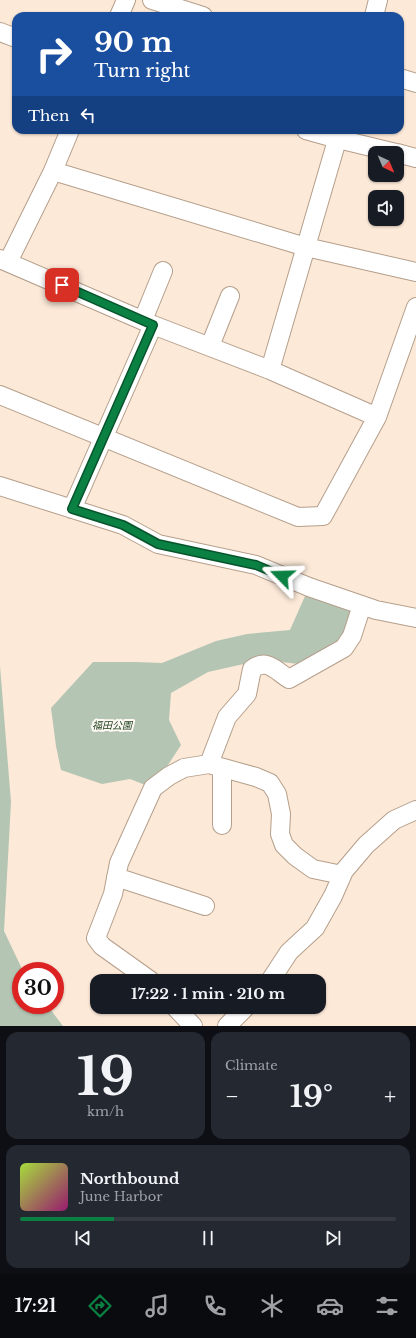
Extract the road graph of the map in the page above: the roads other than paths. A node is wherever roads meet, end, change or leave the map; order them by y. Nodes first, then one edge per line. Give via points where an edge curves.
1 (126, 0) edge
2 (152, 0) edge
3 (378, 0) edge
4 (121, 12) edge
5 (190, 12) edge
6 (375, 12) edge
7 (0, 32) edge
8 (12, 36) edge
9 (404, 80) edge
10 (416, 84) edge
11 (68, 134) edge
12 (339, 135) edge
13 (374, 146) edge
14 (404, 155) edge
15 (416, 158) edge
16 (53, 171) junction
17 (306, 247) junction
18 (4, 260) edge
19 (163, 271) dead end
20 (416, 272) edge
21 (230, 296) dead end
22 (416, 307) edge
23 (148, 322) junction
24 (210, 346) junction
25 (270, 370) junction
26 (0, 396) edge
27 (377, 417) junction
28 (103, 437) junction
29 (0, 486) edge
30 (72, 509) junction
31 (362, 605) junction
32 (416, 618) edge
33 (216, 766) junction
34 (416, 810) edge
35 (222, 824) dead end
36 (342, 875) junction
37 (116, 877) junction
38 (205, 906) dead end
39 (141, 974) edge
40 (275, 974) edge
41 (182, 1014) edge
42 (239, 1014) edge
43 (193, 1026) edge
44 (227, 1026) edge

1 - 4 street
2 - 5 street
3 - 6 street
7 - 8 street
9 - 10 street
11 - 16 street
12 - 13 street
12 - 17 street
14 - 15 street
16 - 17 street
16 - 18 street
17 - 20 street
17 - 25 street
18 - 23 street
19 - 23 street
21 - 24 street
22 - 27 street
23 - 24 street
23 - 28 street
24 - 25 street
25 - 27 street
26 - 28 street
27 - 28 street via 323,516 298,517
28 - 30 street
29 - 30 street
30 - 31 street via 123,525 158,544 256,565
31 - 32 street
31 - 33 street via 352,636 344,648 289,679 267,664 258,664 252,669 248,694 227,717
33 - 35 street
33 - 36 street via 270,783 277,794 280,834 284,845 313,869
33 - 37 street via 184,768 153,788 119,863
34 - 36 street via 394,820 366,845
36 - 40 street via 315,928 289,952
37 - 38 street
37 - 39 street via 113,894 96,938 102,946
41 - 43 street
42 - 44 street

